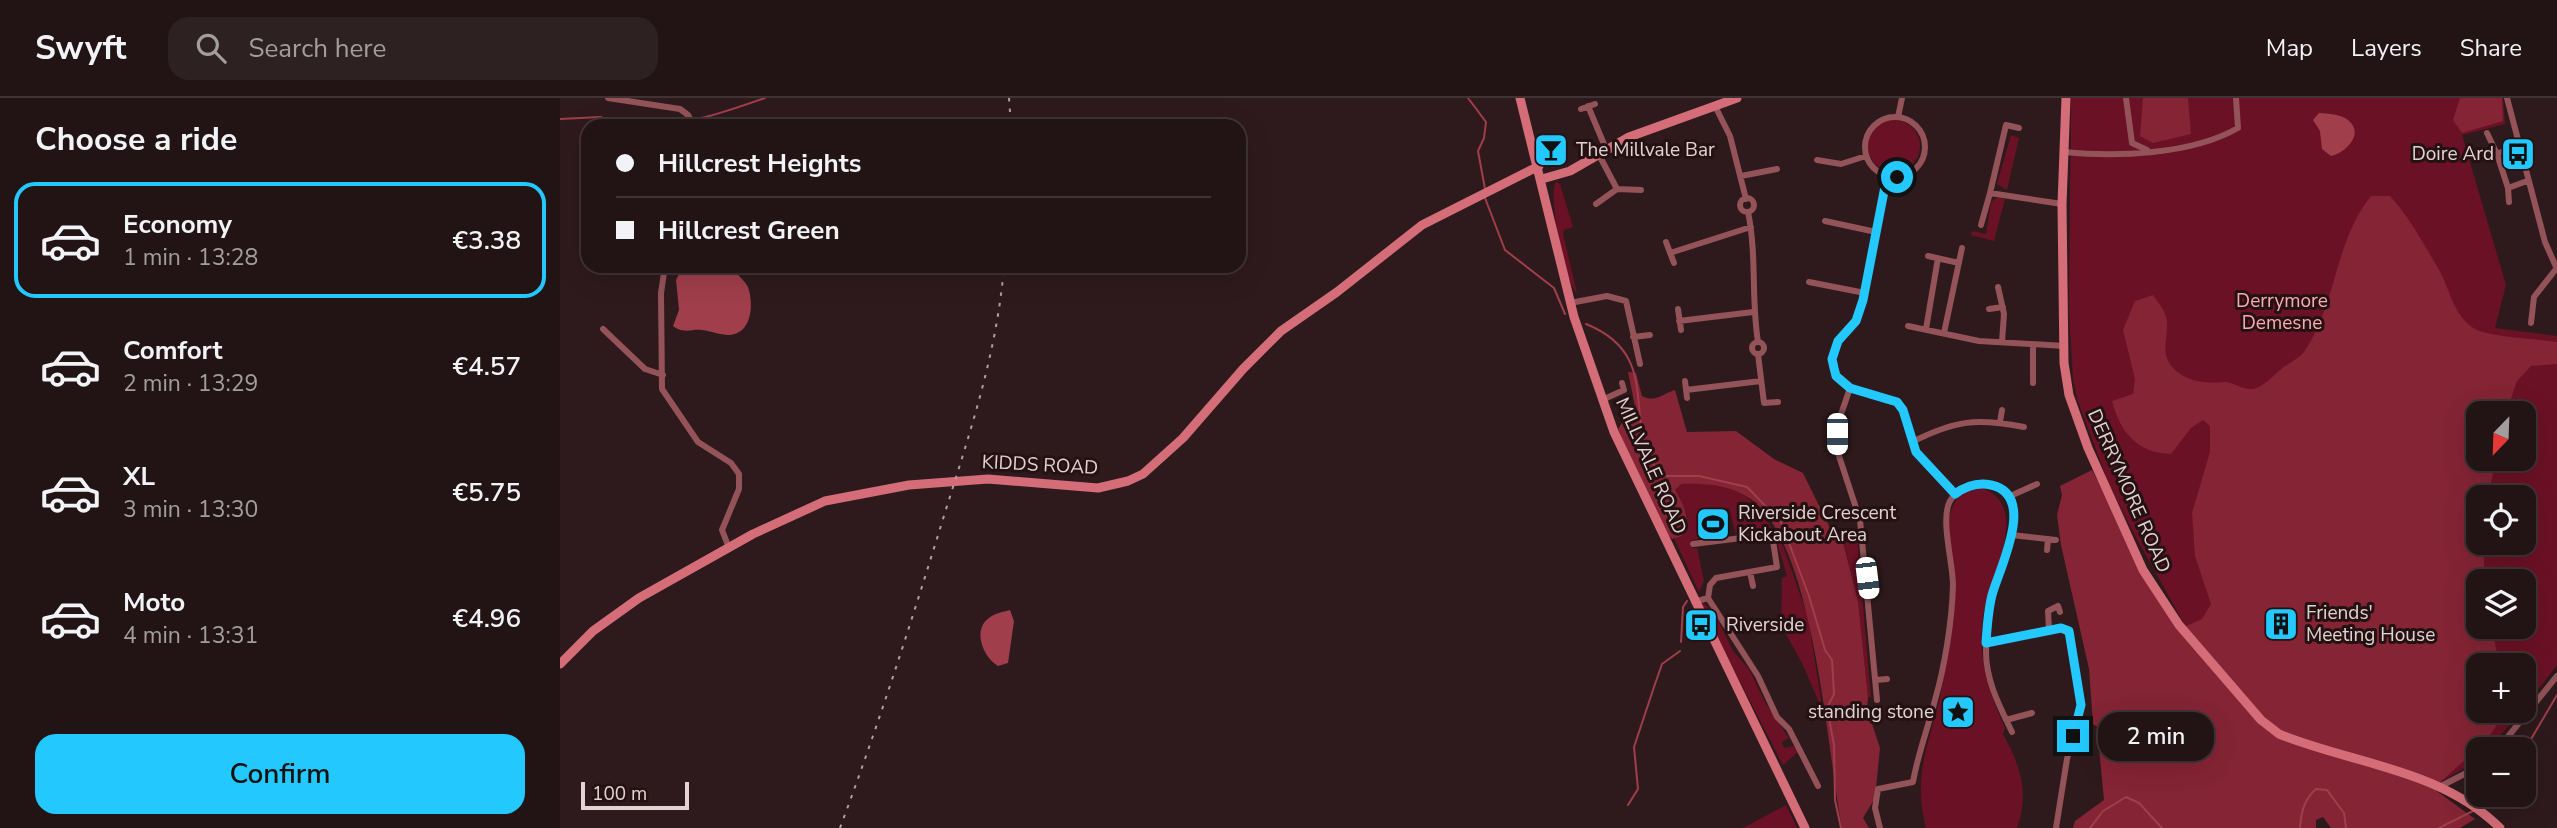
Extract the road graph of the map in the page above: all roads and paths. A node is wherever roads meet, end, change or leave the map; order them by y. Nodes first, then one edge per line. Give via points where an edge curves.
1 (608, 98) edge
2 (1520, 98) edge
3 (1735, 98) edge
4 (1902, 98) edge
5 (2066, 98) edge
6 (2126, 98) edge
7 (2236, 98) edge
8 (2507, 98) edge
9 (1588, 106) dead end
10 (1715, 106) junction
11 (1898, 117) junction
12 (690, 119) edge
13 (2020, 128) dead end
14 (2487, 133) dead end
15 (1602, 151) junction
16 (2149, 151) junction
17 (2063, 152) junction
18 (1866, 156) junction
19 (1817, 160) dead end
20 (1539, 166) junction
21 (1777, 169) dead end
22 (1741, 176) junction
23 (1887, 176) junction
24 (1542, 179) junction
25 (2527, 181) junction
26 (2508, 188) junction
27 (1617, 189) junction
28 (1641, 190) dead end
29 (1990, 193) junction
30 (2509, 202) dead end
31 (1596, 204) dead end
32 (2062, 204) junction
33 (1834, 212) dead end
34 (1981, 225) dead end
35 (1751, 227) junction
36 (1875, 232) junction
37 (1666, 242) dead end
38 (1962, 248) dead end
39 (1670, 253) junction
40 (1928, 256) dead end
41 (1938, 258) junction
42 (1674, 263) dead end
43 (1959, 263) junction
44 (2557, 269) edge
45 (665, 273) edge
46 (1998, 287) dead end
47 (1865, 293) junction
48 (1814, 294) dead end
49 (1570, 303) junction
50 (2003, 307) junction
51 (1678, 309) dead end
52 (1989, 309) dead end
53 (1753, 312) junction
54 (1679, 321) junction
55 (2531, 323) dead end
56 (1909, 326) dead end
57 (603, 329) dead end
58 (1926, 329) junction
59 (1681, 330) dead end
60 (1944, 333) junction
61 (1650, 335) dead end
62 (1633, 337) junction
63 (2002, 342) junction
64 (2033, 344) junction
65 (2065, 346) junction
66 (1640, 365) dead end
67 (2024, 370) dead end
68 (2032, 370) junction
69 (663, 375) junction
70 (1685, 381) dead end
71 (1761, 381) junction
72 (1622, 383) dead end
73 (2033, 383) dead end
74 (1850, 388) junction
75 (1602, 400) junction
76 (1778, 402) dead end
77 (2002, 410) dead end
78 (2000, 422) junction
79 (2024, 427) dead end
80 (1912, 442) junction
81 (2037, 484) dead end
82 (1955, 494) junction
83 (2008, 497) junction
84 (2012, 535) junction
85 (2048, 539) junction
86 (2056, 540) dead end
87 (1693, 544) dead end
88 (729, 548) junction
89 (2047, 550) dead end
90 (1750, 572) junction
91 (1753, 586) dead end
92 (1708, 598) junction
93 (1694, 602) junction
94 (2060, 612) dead end
95 (2049, 630) junction
96 (1986, 643) junction
97 (560, 664) edge
98 (2557, 676) edge
99 (1887, 679) dead end
100 (1876, 680) junction
101 (1877, 700) dead end
102 (2032, 713) dead end
103 (2006, 720) junction
104 (2012, 732) dead end
105 (2508, 737) edge
106 (2466, 773) edge
107 (1818, 786) dead end
108 (2441, 786) junction
109 (1805, 828) edge
110 (1880, 828) edge
111 (2056, 828) edge
112 (2500, 828) edge

1 - 12 street via 665,105
2 - 20 main road, MILLVALE ROAD
3 - 10 main road
4 - 11 street
5 - 17 main road, DERRYMORE ROAD
6 - 16 street via 2132,143
7 - 16 street via 2238,128 2203,142
8 - 25 street
9 - 15 street
10 - 15 main road
10 - 22 street via 1730,136
11 - 18 street via 1872,128
11 - 23 street via 1922,134 1924,153 1915,169
13 - 29 street via 2006,125
14 - 26 street via 2501,152
15 - 24 main road via 1570,171
15 - 27 street
16 - 17 street
17 - 32 main road, DERRYMORE ROAD
18 - 19 street via 1841,164
18 - 23 street
20 - 24 main road, MILLVALE ROAD
20 - 88 main road, KIDDS ROAD via 1405,236 1281,331 1183,438 1128,481 1078,488 988,479 853,493 798,512
21 - 22 street
22 - 35 street via 1746,199 1741,208 1748,212
23 - 36 street
24 - 49 main road, MILLVALE ROAD
25 - 26 street
25 - 44 street via 2544,242
26 - 30 street
27 - 28 street
27 - 31 street
29 - 32 street
29 - 34 street
32 - 65 main road, DERRYMORE ROAD
33 - 36 street via 1828,222
35 - 39 street
35 - 53 street
36 - 47 street
37 - 39 street
38 - 43 street
39 - 42 street
40 - 41 street
41 - 43 street
41 - 58 street
43 - 60 street
44 - 55 street via 2534,297
45 - 69 street
46 - 50 street
47 - 48 street via 1812,283
47 - 74 street via 1858,316 1838,341 1832,359 1836,376
49 - 62 street via 1622,298 1629,308
49 - 75 main road, MILLVALE ROAD
50 - 52 street
50 - 63 street
51 - 54 street
53 - 54 street
53 - 71 street via 1758,342 1752,349 1758,354
54 - 59 street
56 - 58 street
57 - 69 street via 645,369
58 - 60 street
60 - 63 street
61 - 62 street
62 - 66 street
63 - 64 street
64 - 65 street
64 - 68 street
65 - 108 main road, DERRYMORE ROAD via 2074,411 2143,570 2179,625 2245,703 2278,734
67 - 68 street
68 - 73 street
69 - 88 street via 665,394 693,436 739,474 740,489 722,530
70 - 71 street via 1687,394
71 - 76 street via 1763,403
72 - 75 street via 1624,390
74 - 80 street via 1897,402
74 - 100 street via 1838,423 1837,450 1860,521
75 - 93 main road, MILLVALE ROAD
77 - 78 street
78 - 79 street
78 - 80 street via 1950,424
80 - 82 street via 1921,461
81 - 83 street
82 - 83 street via 1970,485 1987,484
82 - 110 street via 1947,510 1953,585 1935,701 1913,782 1878,789 1875,808
83 - 84 street
84 - 85 street
84 - 96 street via 1989,609
85 - 86 street
85 - 89 street
87 - 90 street via 1768,537 1773,541 1777,567
88 - 97 main road, KIDDS ROAD via 639,598 593,631
90 - 91 street
90 - 92 street via 1713,580
92 - 93 street
92 - 107 street via 1758,676
93 - 109 main road, MILLVALE ROAD
94 - 95 street via 2059,606 2048,611
95 - 96 street
95 - 111 street via 2065,629 2070,635 2081,705
96 - 103 street via 1991,681
98 - 105 street
99 - 100 street
100 - 101 street
102 - 103 street
103 - 104 street
106 - 108 street
108 - 112 main road, DERRYMORE ROAD

